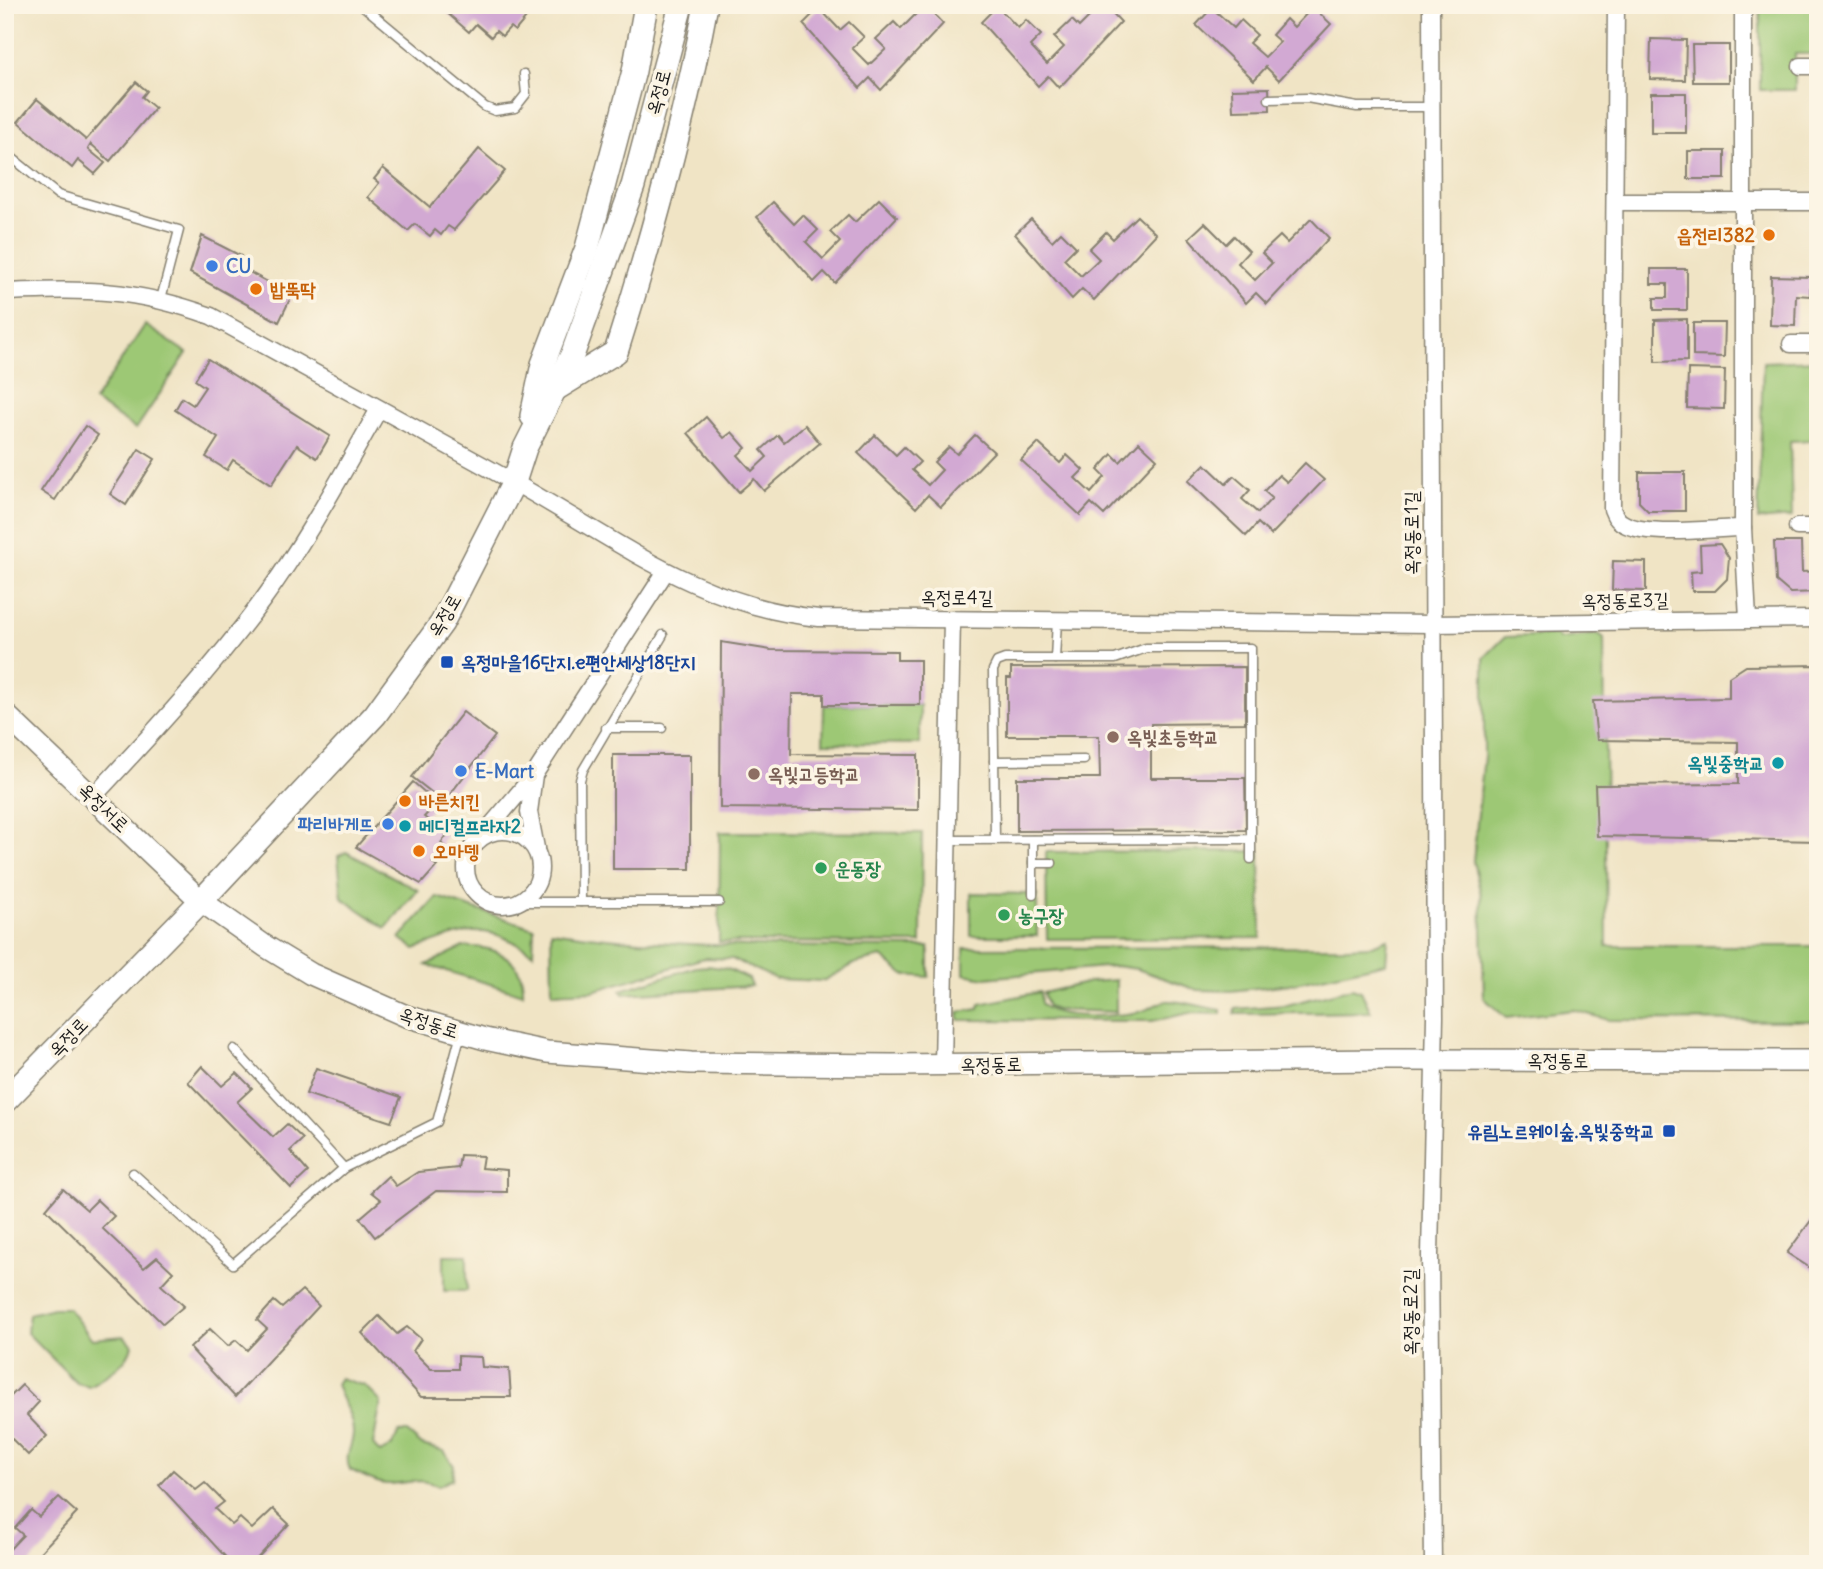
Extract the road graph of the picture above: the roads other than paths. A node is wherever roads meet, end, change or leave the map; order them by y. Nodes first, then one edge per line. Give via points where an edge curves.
1 (362, 5) edge
2 (646, 5) edge
3 (681, 5) edge
4 (706, 5) edge
5 (1431, 5) edge
6 (1616, 5) edge
7 (1744, 5) edge
8 (1801, 66) dead end
9 (1818, 66) edge
10 (524, 74) dead end
11 (1269, 99) dead end
12 (1431, 107) junction
13 (5, 152) edge
14 (1616, 201) junction
15 (1744, 202) junction
16 (1818, 202) edge
17 (5, 292) edge
18 (162, 299) junction
19 (1791, 344) dead end
20 (1818, 344) edge
21 (554, 390) junction
22 (379, 409) junction
23 (525, 448) junction
24 (514, 482) junction
25 (1797, 527) dead end
26 (1818, 527) edge
27 (1744, 528) junction
28 (666, 571) junction
29 (952, 619) junction
30 (1057, 619) junction
31 (1818, 619) edge
32 (1748, 620) junction
33 (1432, 624) junction
34 (663, 635) dead end
35 (1055, 659) junction
36 (5, 714) edge
37 (662, 728) dead end
38 (606, 729) junction
39 (1084, 760) dead end
40 (994, 761) junction
41 (534, 775) junction
42 (93, 796) junction
43 (1251, 839) junction
44 (949, 840) junction
45 (995, 840) junction
46 (1033, 840) junction
47 (477, 841) junction
48 (1251, 859) dead end
49 (540, 860) junction
50 (1033, 863) junction
51 (1052, 863) dead end
52 (1033, 894) dead end
53 (201, 901) junction
54 (517, 902) junction
55 (581, 902) junction
56 (719, 902) dead end
57 (461, 1033) junction
58 (234, 1049) dead end
59 (1435, 1060) junction
60 (1818, 1061) edge
61 (943, 1065) junction
62 (5, 1101) edge
63 (344, 1168) junction
64 (134, 1173) dead end
65 (1433, 1564) edge

1 - 10 lane via 485,107 495,111 514,108 526,94
2 - 23 main road via 634,71 587,248 542,364
3 - 21 main road, 옥정로 via 633,186 573,353
4 - 21 main road via 656,222 616,352
5 - 12 street, 옥정동로1길
6 - 14 street
7 - 15 street
8 - 9 street
11 - 12 lane via 1307,98 1357,107
12 - 33 street, 옥정동로1길
13 - 18 lane via 58,195 179,230
14 - 15 street
14 - 27 street via 1612,509 1618,521 1629,527
15 - 16 street
15 - 27 street
17 - 18 street, 옥정로4길 via 84,289
18 - 22 street, 옥정로4길 via 211,316
19 - 20 street
21 - 23 main road, 옥정로
22 - 24 street, 옥정로4길
22 - 42 street via 262,601 156,729
23 - 24 main road, 옥정로
24 - 28 street, 옥정로4길
24 - 53 main road, 옥정로 via 442,623 375,715
25 - 26 street
27 - 32 street
28 - 29 street, 옥정로4길 via 747,606 789,615
28 - 41 street
29 - 30 street, 옥정로4길
29 - 44 street
30 - 33 street, 옥정로4길
30 - 35 lane
31 - 32 street, 옥정동로3길
32 - 33 street, 옥정동로3길
33 - 59 street, 옥정동로1길
34 - 38 lane
35 - 40 lane via 1004,659 994,666
35 - 43 lane via 1122,658 1146,648 1251,648
36 - 42 street, 옥정서로
37 - 38 lane
38 - 55 lane via 580,780
39 - 40 lane
40 - 45 lane
41 - 47 street
41 - 49 street via 529,812
42 - 53 street, 옥정서로
43 - 46 lane
43 - 48 lane
44 - 45 lane
44 - 61 street
45 - 46 lane
46 - 50 lane
47 - 49 street via 487,834 509,831 531,843
47 - 54 street via 466,861 471,888 491,904
49 - 54 street via 536,887
50 - 51 lane
50 - 52 lane
53 - 57 street, 옥정동로 via 311,974 406,1016
53 - 62 main road, 옥정로
54 - 55 lane
55 - 56 lane
57 - 61 street, 옥정동로 via 547,1052 691,1063
57 - 63 lane via 437,1122
58 - 63 lane
59 - 60 street, 옥정동로
59 - 61 street, 옥정동로
59 - 65 street, 옥정동로2길 via 1430,1255
63 - 64 lane via 233,1264

